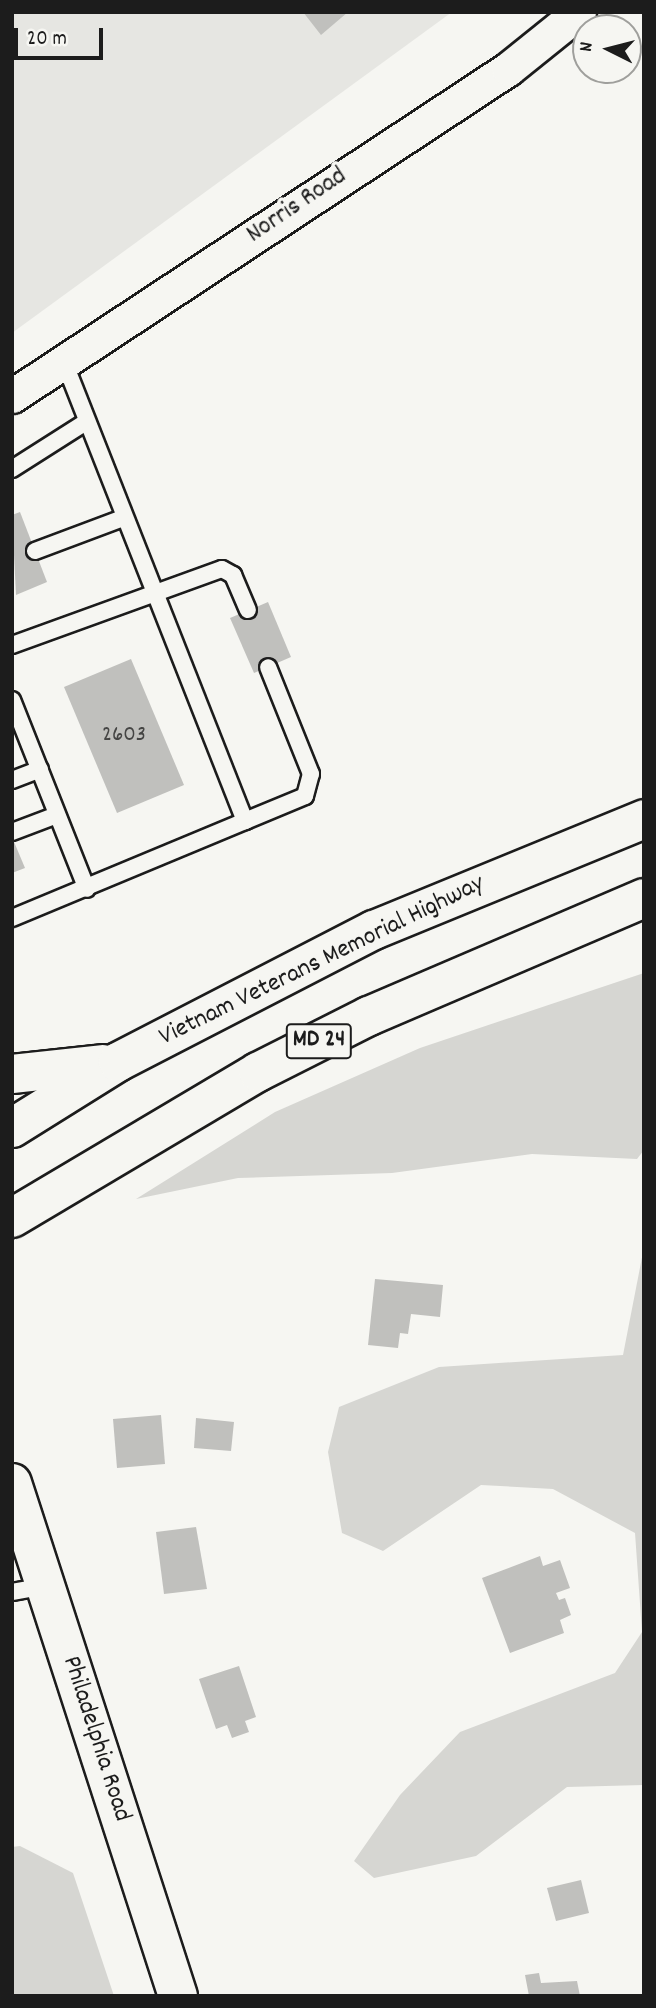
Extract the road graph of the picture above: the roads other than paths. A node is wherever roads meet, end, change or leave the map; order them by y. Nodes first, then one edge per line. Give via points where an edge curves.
1 (579, 12) edge
2 (64, 362) junction
3 (12, 396) edge
4 (86, 422) junction
5 (12, 469) edge
6 (123, 518) junction
7 (35, 551) dead end
8 (155, 593) junction
9 (248, 610) dead end
10 (12, 645) edge
11 (268, 667) dead end
12 (12, 699) edge
13 (16, 720) edge
14 (40, 769) junction
15 (12, 780) edge
16 (57, 815) junction
17 (644, 819) edge
18 (245, 821) junction
19 (12, 832) edge
20 (87, 889) junction
21 (644, 898) edge
22 (12, 918) edge
23 (118, 1062) junction
24 (12, 1074) edge
25 (12, 1128) edge
26 (12, 1218) edge
27 (12, 1483) edge
28 (29, 1589) edge
29 (178, 1996) edge

1 - 2 street, Norris Road via 509,69
2 - 3 street, Norris Road
2 - 4 lane
4 - 5 lane
4 - 6 lane
6 - 7 lane
6 - 8 lane
8 - 9 lane via 222,569 233,575
8 - 10 lane
8 - 18 lane
11 - 18 lane via 310,774 305,796
12 - 13 lane
13 - 14 lane
14 - 15 lane
14 - 16 lane
16 - 19 lane
16 - 20 lane
17 - 23 main road, Vietnam Veterans Memorial Highway via 430,903
18 - 20 lane
20 - 22 lane
21 - 26 main road, MD 24 via 480,964 344,1028 246,1079
23 - 24 main road
23 - 25 main road, Vietnam Veterans Memorial Highway
27 - 28 main road, Philadelphia Road
28 - 29 main road, Philadelphia Road

